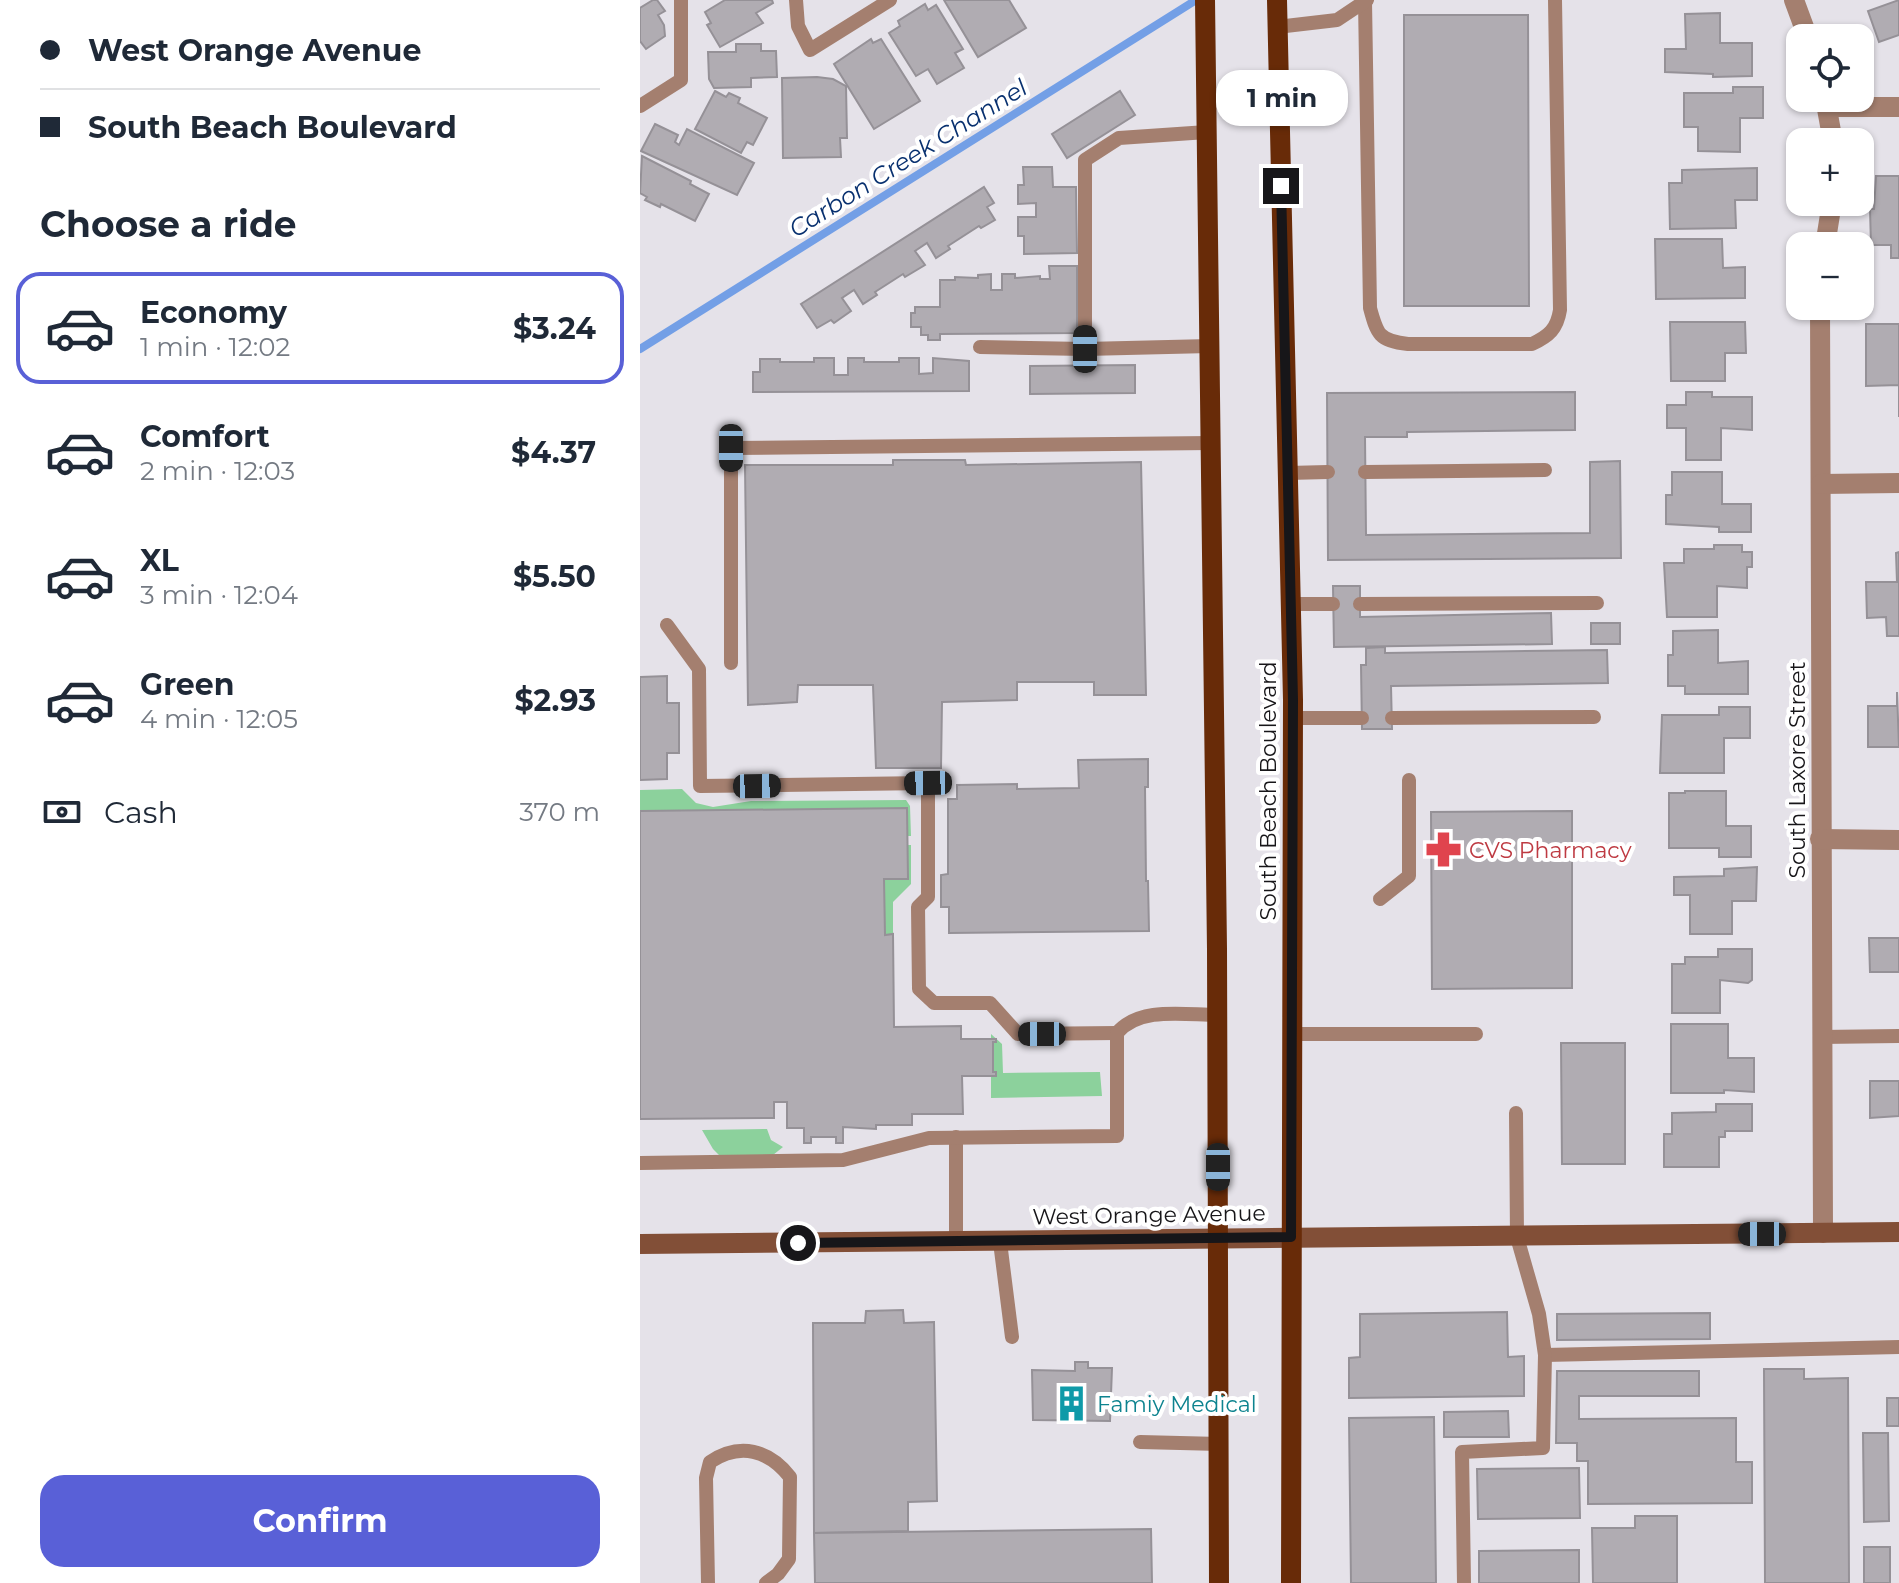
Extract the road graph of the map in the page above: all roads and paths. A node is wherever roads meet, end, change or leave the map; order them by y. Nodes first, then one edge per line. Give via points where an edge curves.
1 (681, 0) edge
2 (796, 0) edge
3 (890, 0) edge
4 (1205, 0) edge
5 (1277, 0) edge
6 (1555, 0) edge
7 (1794, 0) edge
8 (1366, 1) edge
9 (1803, 24) edge
10 (1277, 27) junction
11 (640, 106) edge
12 (1874, 106) edge
13 (1899, 107) edge
14 (1207, 132) junction
15 (1820, 320) edge
16 (1210, 346) junction
17 (980, 347) dead end
18 (1085, 349) junction
19 (1211, 443) junction
20 (1545, 470) dead end
21 (1328, 472) dead end
22 (1365, 472) dead end
23 (1288, 473) junction
24 (1899, 483) edge
25 (1821, 484) junction
26 (1597, 603) dead end
27 (1291, 604) junction
28 (1333, 604) dead end
29 (1360, 604) dead end
30 (667, 625) dead end
31 (731, 663) dead end
32 (1594, 717) dead end
33 (1293, 718) junction
34 (1362, 718) dead end
35 (1392, 718) dead end
36 (1409, 780) dead end
37 (1820, 839) junction
38 (1899, 840) edge
39 (1380, 899) dead end
40 (1217, 1015) junction
41 (1117, 1033) junction
42 (1291, 1034) junction
43 (1476, 1034) dead end
44 (1899, 1036) edge
45 (1821, 1037) junction
46 (1516, 1113) dead end
47 (956, 1137) junction
48 (640, 1163) edge
49 (1899, 1232) edge
50 (1823, 1233) junction
51 (1291, 1237) junction
52 (1517, 1237) junction
53 (1218, 1238) junction
54 (956, 1242) junction
55 (1000, 1242) junction
56 (640, 1244) edge
57 (1012, 1337) dead end
58 (1899, 1347) edge
59 (1545, 1355) junction
60 (1140, 1442) dead end
61 (1220, 1444) junction
62 (708, 1583) edge
63 (766, 1583) edge
64 (1219, 1583) edge
65 (1291, 1583) edge
66 (1464, 1583) edge

1 - 11 lane via 681,80
2 - 3 lane via 798,26 810,50
4 - 14 main road
5 - 10 main road, South Beach Boulevard
6 - 8 lane via 1560,310 1547,337 1532,344 1408,344 1388,342 1376,330 1370,308
7 - 9 street
8 - 10 lane via 1337,20
10 - 23 main road, South Beach Boulevard
12 - 13 street
14 - 16 main road
14 - 18 lane via 1119,138 1085,160
15 - 25 street, South Laxore Street
16 - 18 lane
16 - 19 main road
17 - 18 lane
19 - 31 lane via 731,448
19 - 40 main road
20 - 22 lane
21 - 23 lane
23 - 27 main road, South Beach Boulevard
24 - 25 street
25 - 37 street, South Laxore Street
26 - 29 lane
27 - 28 lane
27 - 33 main road, South Beach Boulevard
30 - 41 lane via 699,669 700,786 928,783 928,897 918,907 919,989 934,1003 990,1003 1018,1034
32 - 35 lane
33 - 34 lane
33 - 42 main road, South Beach Boulevard
36 - 39 lane via 1409,876
37 - 38 street
37 - 45 street, South Laxore Street
40 - 41 lane via 1148,1015
40 - 53 main road
41 - 47 lane via 1117,1136
42 - 43 lane
42 - 51 main road, South Beach Boulevard
44 - 45 lane
45 - 50 street, South Laxore Street
46 - 52 lane
47 - 48 lane via 929,1138 843,1160
47 - 54 lane
49 - 50 street, West Orange Avenue
50 - 52 street, West Orange Avenue
51 - 52 street, West Orange Avenue
51 - 53 street, West Orange Avenue
51 - 65 main road, South Beach Boulevard
52 - 59 lane
53 - 55 street, West Orange Avenue
53 - 61 main road
54 - 55 street, West Orange Avenue
54 - 56 street, West Orange Avenue
55 - 57 lane
58 - 59 lane
59 - 66 lane via 1543,1448 1462,1452
60 - 61 lane
61 - 64 main road
62 - 63 lane via 706,1478 710,1462 725,1452 768,1455 790,1477 789,1559

